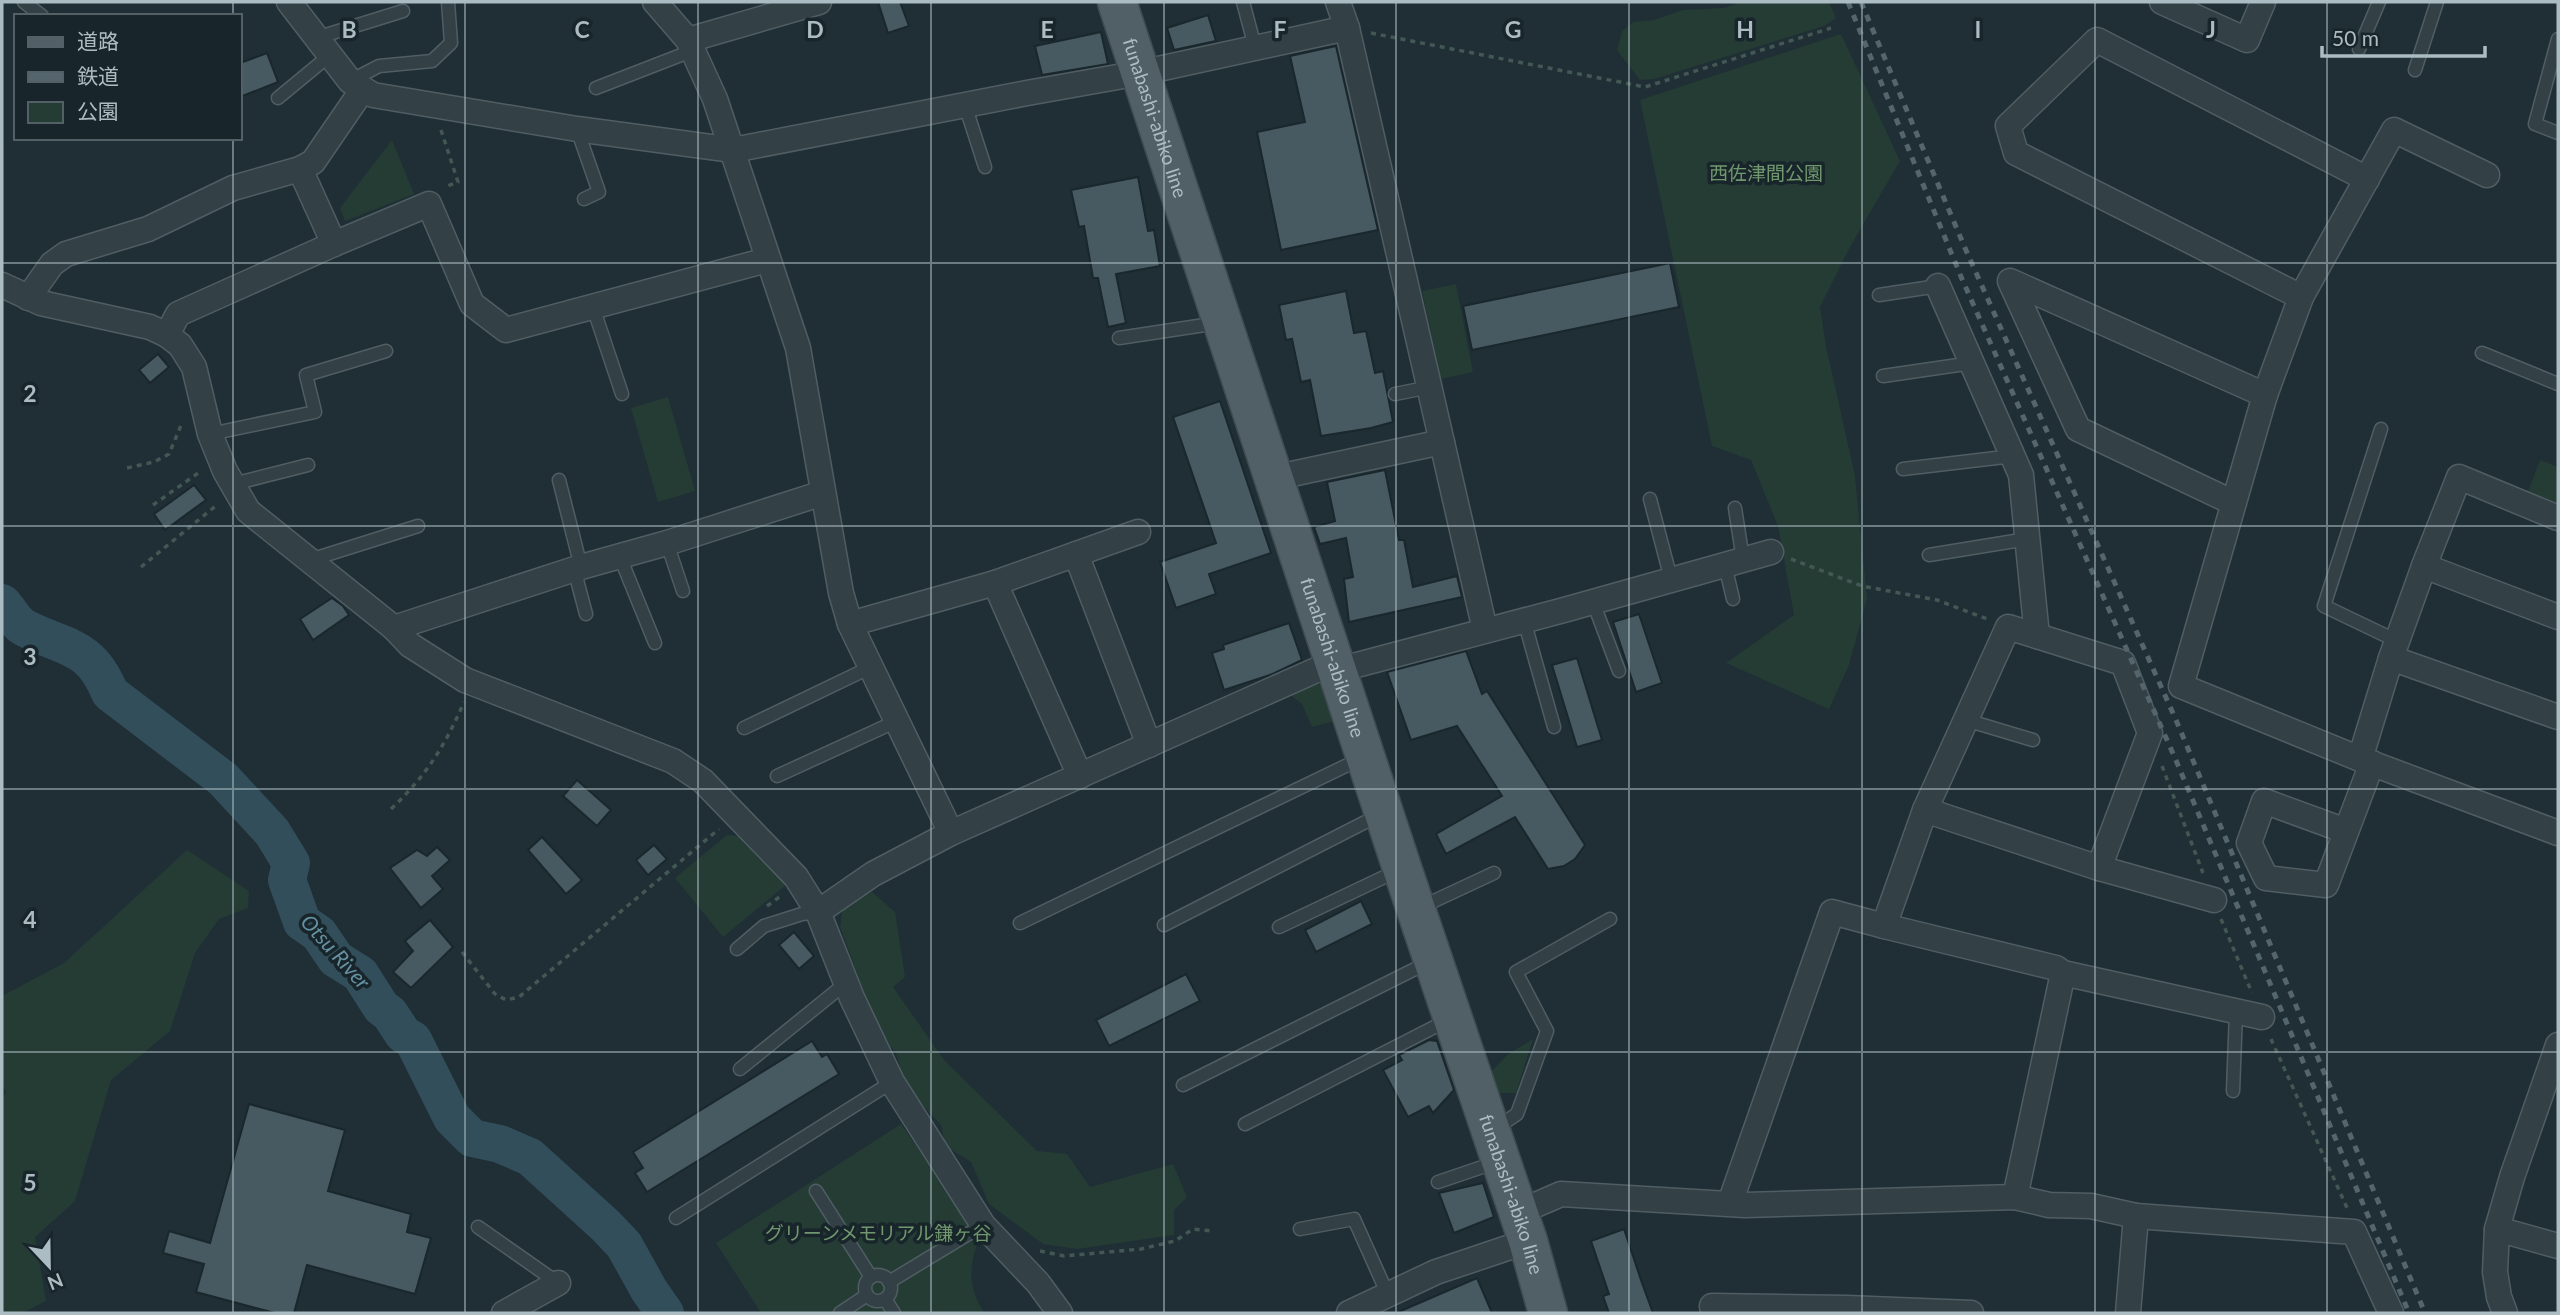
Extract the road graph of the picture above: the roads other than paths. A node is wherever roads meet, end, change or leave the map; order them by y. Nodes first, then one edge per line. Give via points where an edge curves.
1 (24, 2) edge
2 (289, 2) edge
3 (448, 2) edge
4 (655, 2) edge
5 (819, 2) edge
6 (1117, 2) edge
7 (1243, 2) edge
8 (1338, 2) edge
9 (2162, 2) edge
10 (2263, 2) edge
11 (2379, 2) edge
12 (2437, 2) edge
13 (403, 11) dead end
14 (39, 14) edge
15 (1348, 28) junction
16 (2558, 39) edge
17 (691, 45) junction
18 (1255, 47) junction
19 (324, 49) junction
20 (2359, 50) dead end
21 (2415, 70) dead end
22 (1140, 73) junction
23 (356, 85) junction
24 (596, 88) dead end
25 (278, 98) dead end
26 (965, 105) junction
27 (577, 129) junction
28 (2558, 133) edge
29 (733, 150) junction
30 (985, 167) dead end
31 (300, 169) junction
32 (2487, 175) dead end
33 (2367, 179) junction
34 (584, 199) dead end
35 (334, 244) junction
36 (767, 260) junction
37 (2, 285) edge
38 (1938, 286) joint
39 (1879, 295) dead end
40 (2301, 297) junction
41 (28, 298) junction
42 (593, 307) junction
43 (1222, 322) junction
44 (167, 335) junction
45 (1119, 338) dead end
46 (386, 351) dead end
47 (2482, 353) dead end
48 (1972, 363) junction
49 (1883, 376) dead end
50 (2558, 384) edge
51 (1430, 387) junction
52 (622, 394) dead end
53 (1395, 394) dead end
54 (2265, 395) junction
55 (2381, 429) dead end
56 (211, 433) junction
57 (1442, 442) junction
58 (2013, 456) junction
59 (308, 465) dead end
60 (1903, 469) dead end
61 (1273, 478) junction
62 (559, 480) dead end
63 (234, 487) junction
64 (823, 493) junction
65 (1650, 499) dead end
66 (2234, 503) junction
67 (1735, 508) dead end
68 (2558, 518) edge
69 (418, 526) dead end
70 (1138, 532) dead end
71 (2028, 539) junction
72 (667, 544) junction
73 (1771, 551) road end
74 (1076, 554) junction
75 (1929, 555) dead end
76 (620, 557) junction
77 (310, 561) junction
78 (1734, 562) junction
79 (2424, 566) junction
80 (581, 567) junction
81 (1671, 579) junction
82 (995, 583) junction
83 (683, 591) dead end
84 (1733, 599) dead end
85 (1593, 601) junction
86 (586, 614) dead end
87 (2558, 617) edge
88 (1524, 620) junction
89 (850, 624) junction
90 (394, 628) junction
91 (1485, 630) junction
92 (2037, 636) junction
93 (655, 643) dead end
94 (2394, 650) junction
95 (871, 667) junction
96 (1338, 670) junction
97 (1619, 671) dead end
98 (2558, 717) edge
99 (1966, 720) junction
100 (897, 721) junction
101 (1555, 727) dead end
102 (744, 728) dead end
103 (2033, 740) dead end
104 (1149, 745) junction
105 (1365, 757) junction
106 (2366, 761) junction
107 (777, 776) dead end
108 (1080, 776) junction
109 (1925, 810) junction
110 (1384, 812) junction
111 (2346, 831) dead end
112 (2558, 832) edge
113 (951, 833) junction
114 (2099, 868) junction
115 (1402, 869) junction
116 (1494, 873) dead end
117 (2214, 900) road end
118 (1416, 909) junction
119 (818, 912) junction
120 (1610, 919) dead end
121 (1020, 923) dead end
122 (1164, 925) dead end
123 (1884, 926) junction
124 (1279, 927) dead end
125 (737, 949) dead end
126 (1433, 960) junction
127 (2063, 973) junction
128 (846, 983) junction
129 (2236, 1012) junction
130 (2262, 1017) road end
131 (1452, 1018) junction
132 (2558, 1045) edge
133 (740, 1069) dead end
134 (892, 1082) junction
135 (1183, 1085) dead end
136 (2233, 1091) dead end
137 (1245, 1124) dead end
138 (1496, 1146) junction
139 (1438, 1182) dead end
140 (816, 1191) dead end
141 (2015, 1197) junction
142 (1730, 1203) junction
143 (2136, 1216) junction
144 (676, 1218) dead end
145 (984, 1225) junction
146 (478, 1227) dead end
147 (1522, 1227) junction
148 (1300, 1229) dead end
149 (2497, 1230) junction
150 (2558, 1246) edge
151 (871, 1277) junction
152 (889, 1282) junction
153 (558, 1283) joint
154 (1388, 1294) junction
155 (867, 1295) junction
156 (885, 1299) junction
157 (1847, 1310) edge
158 (504, 1313) edge
159 (840, 1313) edge
160 (894, 1313) edge
161 (1060, 1313) edge
162 (1349, 1313) edge
163 (1548, 1313) edge
164 (1714, 1313) edge
165 (1971, 1313) edge
166 (2128, 1313) edge
167 (2391, 1313) edge
168 (2505, 1313) edge

1 - 14 lane
2 - 19 street
3 - 23 lane via 451,43 432,61 379,65
4 - 17 street
5 - 17 street
6 - 22 main road, funabashi-abiko line
7 - 18 lane
8 - 15 street
9 - 10 street via 2247,40
11 - 20 lane
12 - 21 lane
13 - 19 lane via 328,34
15 - 18 street
15 - 51 street
16 - 28 lane via 2535,124
17 - 24 lane
17 - 29 street
18 - 22 street
19 - 23 street
19 - 25 lane
22 - 26 street
22 - 43 main road, funabashi-abiko line
23 - 27 street via 373,95
23 - 31 street via 313,162
26 - 29 street
26 - 30 lane
27 - 29 street
27 - 34 lane via 599,192
29 - 36 street
31 - 35 street
31 - 41 street via 233,188 148,229 66,254 52,264
32 - 33 street via 2395,130
33 - 40 street
33 - 40 street via 2097,40 2008,126 2016,153
35 - 42 street via 429,205 472,304 506,330
35 - 44 street via 178,314
36 - 42 street
36 - 64 street via 798,348
37 - 41 street
38 - 39 lane
38 - 48 street
40 - 54 street
41 - 44 street
42 - 52 lane
43 - 45 lane
43 - 61 main road, funabashi-abiko line
44 - 56 street via 194,367
46 - 56 lane via 306,375 315,412
47 - 50 lane
48 - 49 lane
48 - 58 street
51 - 53 lane
51 - 57 street
54 - 66 street
54 - 66 street via 2010,281 2078,429
55 - 94 lane via 2324,606
56 - 63 street
57 - 61 street
57 - 91 street
58 - 60 lane
58 - 71 street via 2021,475
59 - 63 lane
61 - 96 main road, funabashi-abiko line
62 - 80 lane
63 - 77 street via 248,511
64 - 72 street
64 - 89 street
65 - 81 lane
66 - 106 street via 2181,686
67 - 78 lane
68 - 79 street via 2459,477
69 - 77 lane
70 - 74 street
71 - 75 lane
71 - 92 street
72 - 76 street
72 - 83 lane
73 - 78 street
74 - 82 street
74 - 104 street
76 - 80 street
76 - 93 lane
77 - 90 street
78 - 81 street
78 - 84 lane
79 - 87 street
79 - 94 street
80 - 86 lane via 577,580
80 - 90 street
81 - 85 street
82 - 89 street
82 - 108 street
85 - 88 street
85 - 97 lane
88 - 91 street
88 - 101 lane
89 - 95 street
90 - 119 street via 410,645 465,680 673,761 703,781 796,877
91 - 96 street
92 - 99 street via 2008,627
92 - 114 street via 2123,663 2150,733
94 - 98 street
94 - 106 street
95 - 100 street
95 - 102 lane
96 - 104 street via 1323,667
96 - 105 main road, funabashi-abiko line
99 - 103 lane
99 - 109 street
100 - 107 lane
100 - 113 street
104 - 108 street
105 - 110 main road, funabashi-abiko line
105 - 121 lane
106 - 111 street
106 - 112 street
108 - 113 street
109 - 114 street
109 - 123 street
110 - 115 main road, funabashi-abiko line
110 - 122 lane
113 - 119 street via 873,874
114 - 117 street
115 - 118 main road, funabashi-abiko line
115 - 124 lane
116 - 118 lane
118 - 126 main road, funabashi-abiko line
119 - 125 lane via 764,926
119 - 128 street
120 - 138 lane via 1516,972 1548,1031 1517,1114
123 - 127 street
123 - 142 street via 1832,912
126 - 131 main road, funabashi-abiko line
126 - 135 lane
127 - 129 street
127 - 141 street
128 - 133 lane
128 - 134 street
129 - 130 street
129 - 136 lane
131 - 137 lane
131 - 138 main road, funabashi-abiko line
132 - 149 street
134 - 144 lane
134 - 145 street
138 - 139 lane
138 - 147 main road, funabashi-abiko line
140 - 151 lane
141 - 142 street
141 - 143 street
142 - 147 street via 1561,1194
143 - 166 street
143 - 167 street via 2354,1232
145 - 152 lane
145 - 161 street
146 - 153 lane
147 - 154 street
147 - 163 main road, funabashi-abiko line
148 - 154 lane via 1354,1219
149 - 150 street
149 - 168 street via 2495,1272
151 - 152 lane via 878,1275
151 - 155 lane
152 - 156 lane
153 - 158 street
154 - 162 street
155 - 156 lane via 872,1300
155 - 159 lane
156 - 160 lane
157 - 164 street via 1712,1306
157 - 165 street

